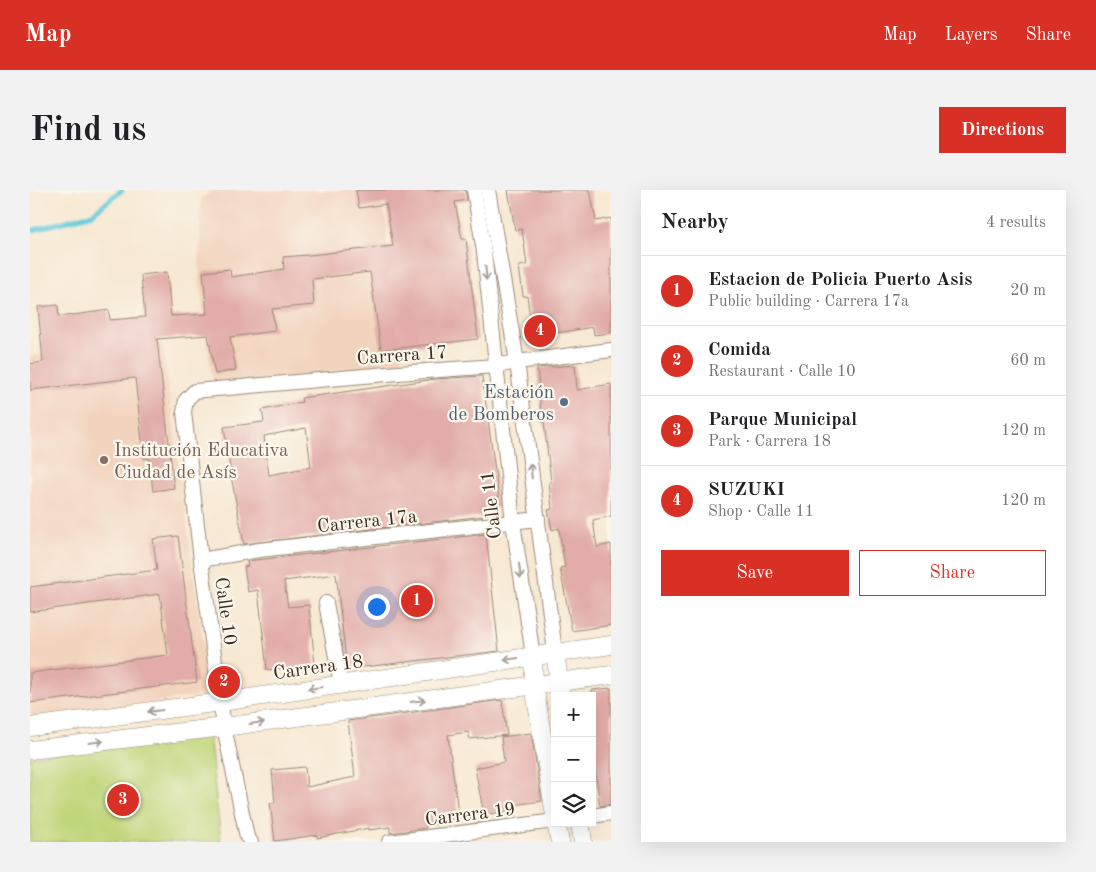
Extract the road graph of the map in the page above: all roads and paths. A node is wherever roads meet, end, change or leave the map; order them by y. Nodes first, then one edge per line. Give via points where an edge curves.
1 (474, 190) edge
2 (488, 190) edge
3 (484, 209) junction
4 (498, 250) junction
5 (484, 252) junction
6 (611, 350) edge
7 (517, 362) junction
8 (496, 366) junction
9 (195, 391) joint
10 (538, 520) junction
11 (513, 522) junction
12 (201, 560) junction
13 (326, 603) dead end
14 (611, 645) edge
15 (555, 652) junction
16 (533, 656) junction
17 (611, 675) edge
18 (341, 684) junction
19 (534, 685) junction
20 (560, 689) edge
21 (221, 702) junction
22 (69, 722) junction
23 (30, 727) edge
24 (224, 727) junction
25 (72, 745) junction
26 (30, 750) edge
27 (551, 790) edge
28 (611, 813) edge
29 (596, 815) edge
30 (551, 822) edge
31 (556, 827) edge
32 (581, 827) edge
33 (248, 840) edge
34 (389, 842) edge
35 (560, 842) edge
36 (583, 842) edge

1 - 3 street, Calle 11
2 - 3 street, Calle 11
3 - 4 street, Calle 11
3 - 5 street, Calle 11
4 - 5 street
4 - 7 street, Calle 11
5 -> 8 street, Calle 11
6 - 7 street, Carrera 17
7 - 8 street, Carrera 17
10 -> 7 street, Calle 11
8 - 9 street, Carrera 17
8 - 11 street, Calle 11
9 - 12 street, Calle 10 via 186,400 184,412
10 - 11 street, Carrera 17a
10 - 15 street, Calle 11
11 - 12 street, Carrera 17a via 259,550
11 -> 16 street, Calle 11
12 - 21 street, Calle 10
13 - 18 street
14 - 15 street, Carrera 18
15 - 16 street, Carrera 18
15 - 20 street, Calle 11
16 -> 18 street, Carrera 18
16 - 19 street, Calle 11
17 - 20 street
18 -> 21 street, Carrera 18
19 - 20 street
24 -> 19 street
19 - 27 street, Calle 11
21 -> 22 street, Carrera 18
21 - 24 street, Calle 10
22 - 23 street, Carrera 18
22 - 25 street
25 -> 24 street
24 - 33 street, Calle 10
25 - 26 street
28 - 29 street
30 - 34 street, Carrera 19
31 - 35 street
32 - 36 street

